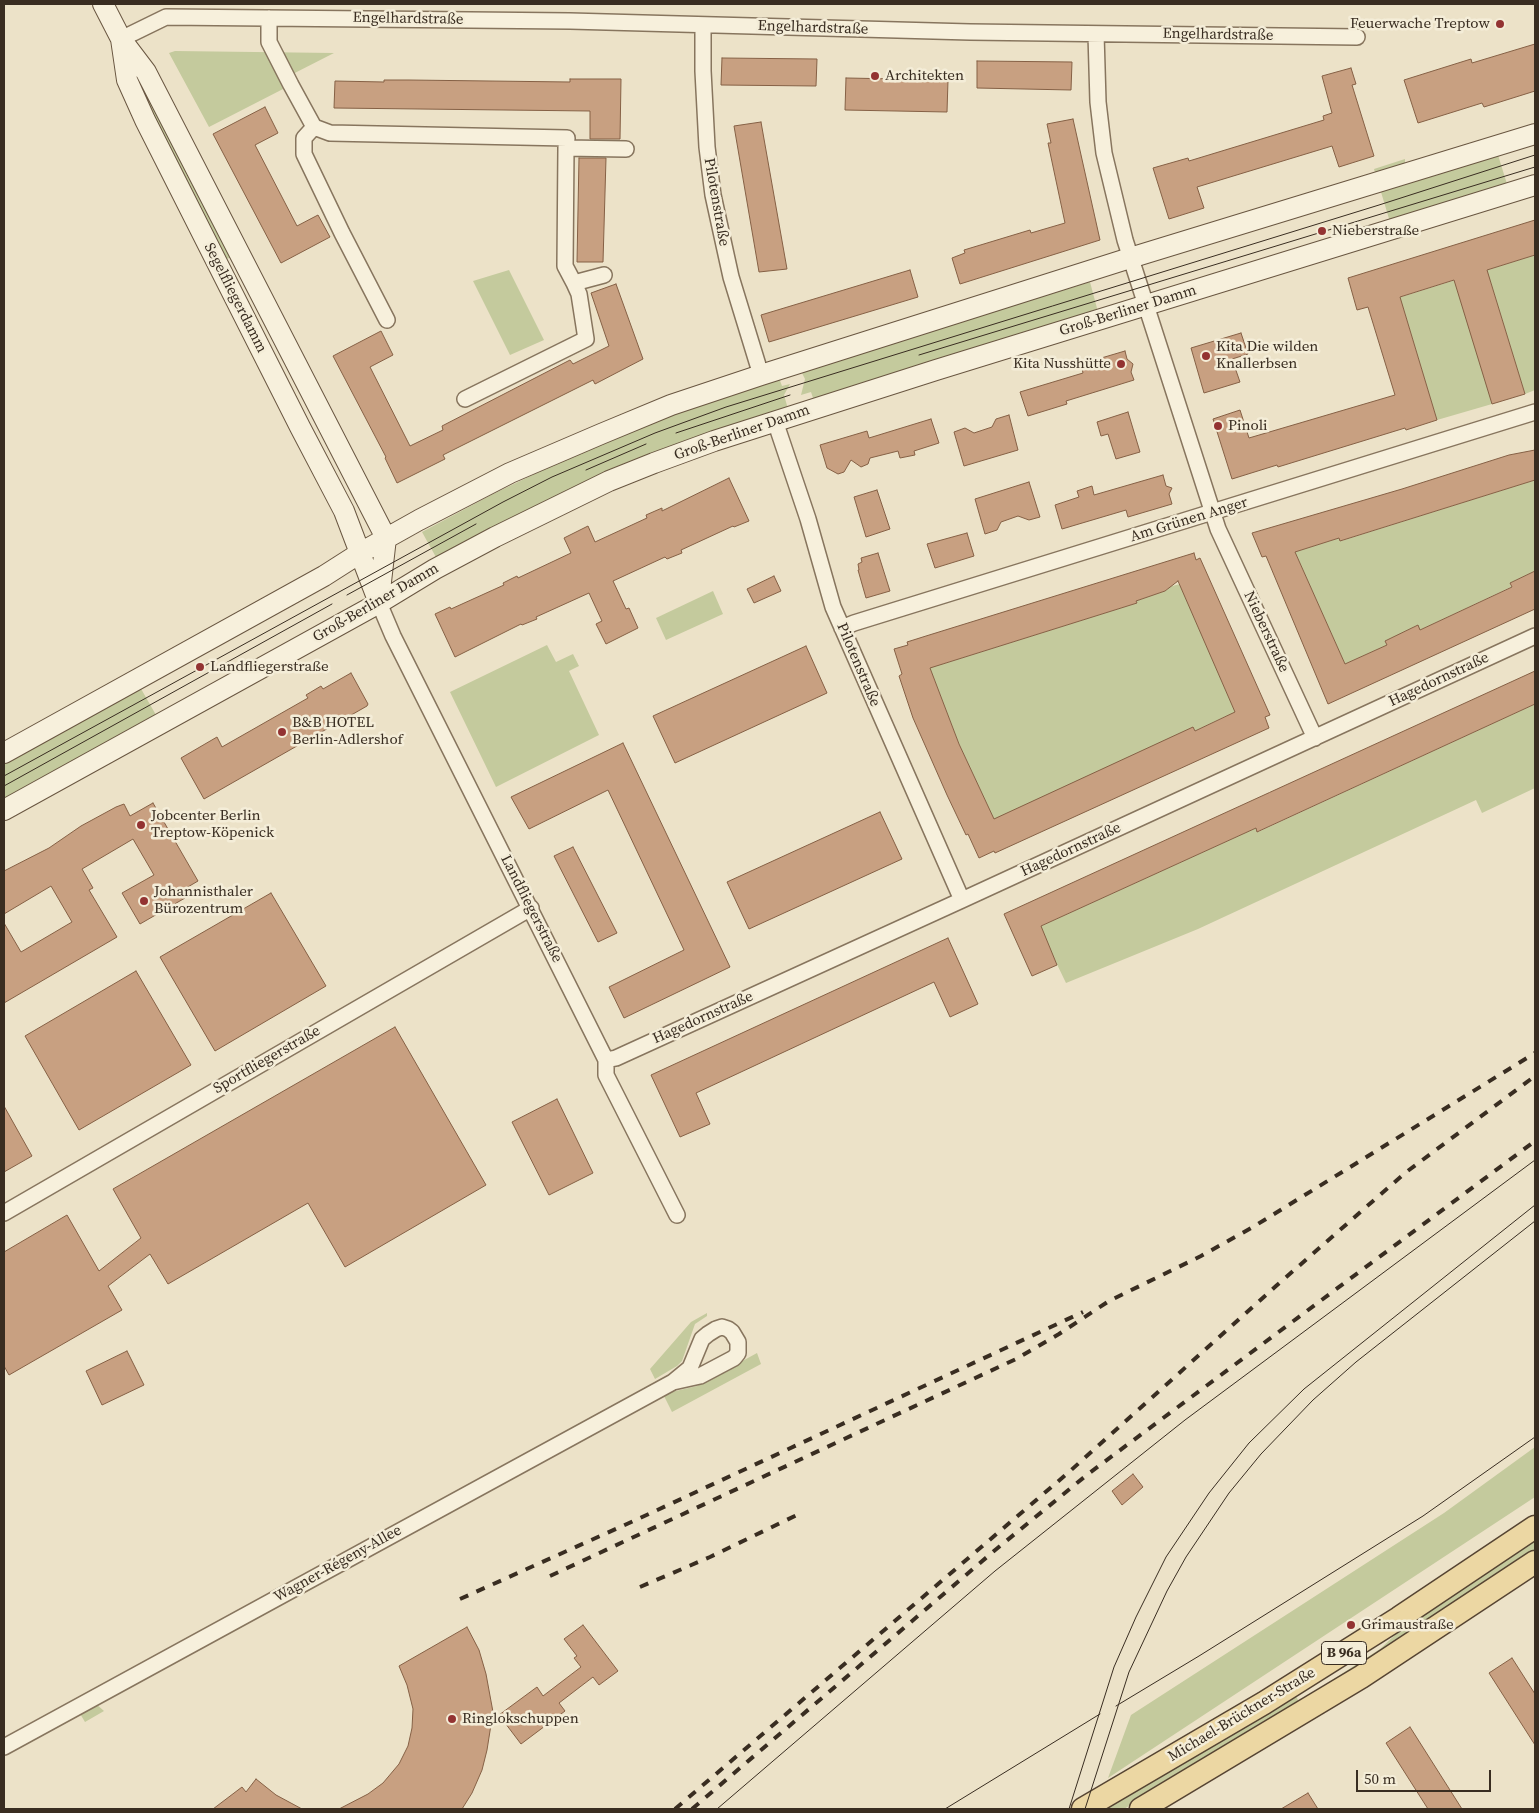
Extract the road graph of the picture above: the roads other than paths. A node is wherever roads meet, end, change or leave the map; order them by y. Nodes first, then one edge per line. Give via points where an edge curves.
1 (103, 4) edge
2 (181, 4) edge
3 (166, 17) junction
4 (270, 18) junction
5 (703, 25) junction
6 (1096, 34) junction
7 (1357, 37) dead end
8 (121, 40) junction
9 (314, 127) junction
10 (1535, 134) edge
11 (566, 148) junction
12 (626, 149) dead end
13 (1535, 185) edge
14 (1130, 258) junction
15 (604, 275) dead end
16 (574, 283) junction
17 (1146, 306) junction
18 (387, 320) dead end
19 (761, 375) junction
20 (465, 399) dead end
21 (1535, 412) edge
22 (775, 421) junction
23 (1212, 513) junction
24 (386, 538) junction
25 (360, 552) junction
26 (379, 603) junction
27 (842, 628) junction
28 (1535, 636) edge
29 (1315, 738) junction
30 (4, 754) edge
31 (4, 810) edge
32 (962, 900) junction
33 (531, 908) junction
34 (606, 1060) junction
35 (4, 1213) edge
36 (677, 1215) dead end
37 (673, 1382) dead end
38 (1535, 1527) edge
39 (1535, 1562) edge
40 (1399, 1618) junction
41 (1317, 1704) junction
42 (4, 1747) edge
43 (1083, 1809) edge
44 (1141, 1809) edge

1 - 8 main road, Segelfliegerdamm
2 - 3 street
3 - 4 street, Engelhardstraße
3 - 8 street, Engelhardstraße
4 - 5 street, Engelhardstraße
4 - 9 street via 269,42
5 - 6 street, Engelhardstraße
5 - 19 street, Pilotenstraße via 706,147 713,195 730,277
6 - 7 street, Engelhardstraße
6 - 14 street, Nieberstraße via 1098,102 1104,153
8 - 24 main road, Segelfliegerdamm via 146,72
8 - 25 main road, Segelfliegerdamm via 128,80 145,120 344,511
9 - 11 street via 330,133 567,138
9 - 18 street via 304,138 304,154
10 - 14 main road
11 - 12 street
11 - 16 street via 565,266
13 - 17 main road, Groß-Berliner Damm
14 - 17 street, Nieberstraße
14 - 19 main road
15 - 16 street
16 - 20 street via 586,339
17 - 22 main road, Groß-Berliner Damm
17 - 23 street, Nieberstraße
19 - 24 main road via 671,405 510,473
21 - 23 street, Am Grünen Anger
22 - 26 main road, Groß-Berliner Damm via 654,463 600,486 495,537
22 - 27 street, Pilotenstraße
23 - 27 street, Am Grünen Anger
23 - 29 street, Nieberstraße
24 - 25 main road
24 - 26 main road
25 - 26 main road, Segelfliegerdamm
25 - 30 main road via 324,576
26 - 31 main road, Groß-Berliner Damm
26 - 33 street, Landfliegerstraße
27 - 32 street, Pilotenstraße
28 - 29 street, Hagedornstraße
29 - 32 street, Hagedornstraße
32 - 34 street, Hagedornstraße
33 - 34 street, Landfliegerstraße
33 - 35 street, Sportfliegerstraße
34 - 36 street, Landfliegerstraße via 606,1075
37 - 42 street, Wagner-Régeny-Allee
38 - 40 main road, Michael-Brückner-Straße / B 96a
39 - 41 main road, Michael-Brückner-Straße / B 96a
40 - 41 main road via 1380,1644 1310,1689
40 - 43 main road, Michael-Brückner-Straße / B 96a via 1264,1703
41 - 44 main road, Michael-Brückner-Straße / B 96a

